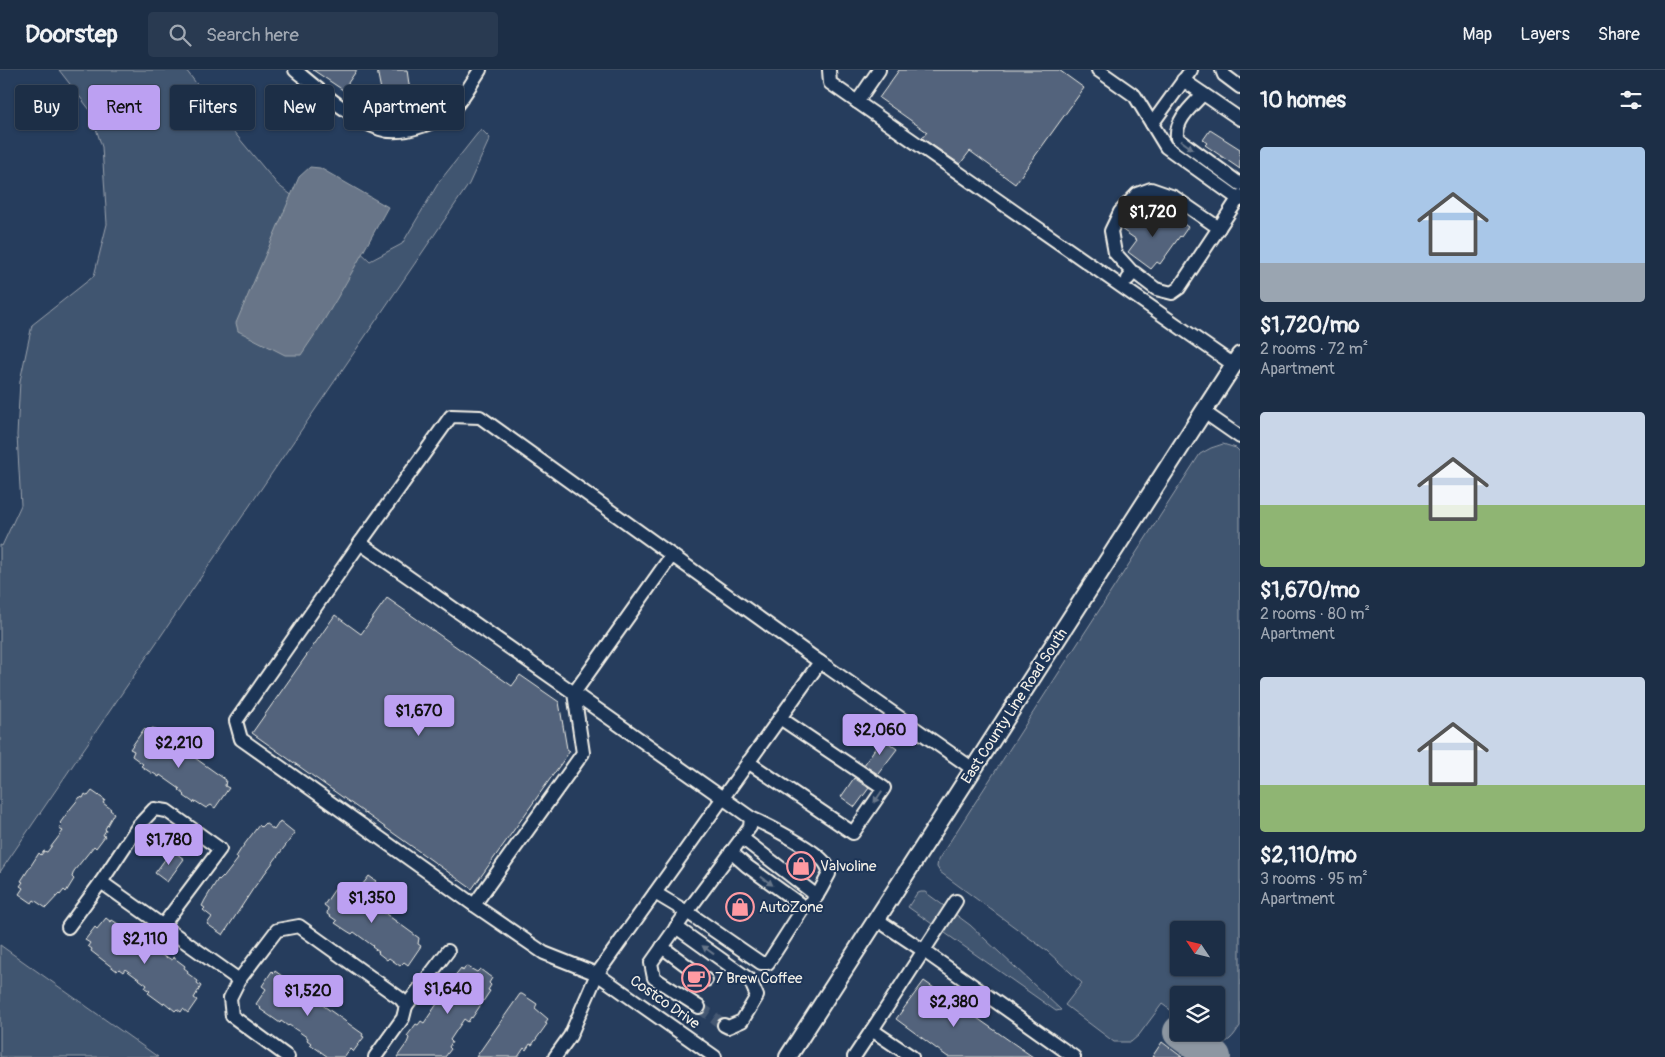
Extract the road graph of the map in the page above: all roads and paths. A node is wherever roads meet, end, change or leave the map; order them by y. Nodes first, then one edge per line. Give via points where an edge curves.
1 (295, 70) edge
2 (480, 70) edge
3 (828, 70) edge
4 (879, 70) edge
5 (1098, 70) edge
6 (1222, 70) edge
7 (1187, 75) edge
8 (1240, 87) edge
9 (1203, 94) junction
10 (857, 102) junction
11 (1240, 119) edge
12 (1152, 124) junction
13 (1240, 184) edge
14 (1239, 198) edge
15 (1219, 228) junction
16 (1133, 273) junction
17 (1123, 287) junction
18 (1237, 360) edge
19 (1204, 412) junction
20 (1240, 437) edge
21 (360, 543) junction
22 (672, 555) junction
23 (820, 662) junction
24 (574, 693) junction
25 (780, 718) junction
26 (748, 762) junction
27 (973, 769) junction
28 (723, 797) junction
29 (751, 818) junction
30 (742, 838) junction
31 (731, 852) junction
32 (101, 882) junction
33 (655, 893) junction
34 (817, 896) junction
35 (956, 902) dead end
36 (474, 905) junction
37 (804, 907) junction
38 (687, 912) junction
39 (876, 919) junction
40 (163, 925) junction
41 (68, 927) dead end
42 (676, 928) junction
43 (662, 948) junction
44 (448, 951) dead end
45 (924, 951) junction
46 (597, 974) junction
47 (239, 980) junction
48 (706, 980) dead end
49 (406, 1006) junction
50 (699, 1007) tunnel mouth
51 (724, 1025) dead end
52 (872, 1030) junction
53 (288, 1057) edge
54 (375, 1057) edge
55 (555, 1057) edge
56 (715, 1057) edge
57 (788, 1057) edge
58 (854, 1057) edge
59 (912, 1057) edge
60 (1074, 1057) edge

1 - 2 lane via 361,119 381,129 397,132 438,121 454,108
3 - 10 lane via 830,83
4 - 10 lane
5 - 12 lane via 1135,96
6 - 8 lane
7 - 9 lane
7 - 12 lane
9 - 11 lane
9 -> 13 lane via 1178,122 1177,138
10 - 17 lane
12 - 14 lane via 1166,148
14 - 15 lane
15 - 16 lane via 1179,288 1172,293 1156,289
15 - 16 lane via 1174,197 1151,189 1137,194 1120,212 1111,231 1115,253
16 - 17 lane
17 - 18 lane
18 - 19 main road, East County Line Road South
19 - 20 lane
19 - 27 main road, East County Line Road South
21 - 22 lane, Costco Drive via 451,416 461,416 480,417
21 - 24 lane
21 - 36 lane, Costco Drive via 236,721 240,739
22 - 23 lane
22 - 24 lane
23 - 25 lane
23 - 27 lane
24 - 28 lane
24 - 36 lane via 584,753
25 - 26 lane
25 -> 26 lane via 884,788 853,833
26 - 28 lane
27 - 39 main road, East County Line Road South
28 - 29 lane
28 - 33 lane
29 - 30 lane via 750,827
29 - 34 lane via 778,830 827,865 829,874
30 - 31 lane
30 - 34 lane
31 -> 37 lane
31 - 38 lane
32 - 40 lane
32 - 40 lane via 139,825 154,809 167,811 220,849
32 - 41 lane
33 - 38 lane
33 - 46 lane
34 - 37 lane
35 - 45 lane
36 - 46 lane, Costco Drive via 544,953
37 - 38 lane via 768,963 760,963
38 - 42 lane
39 - 45 lane
39 - 57 main road, East County Line Road South
40 - 47 lane
42 - 43 lane
51 -> 42 lane via 728,1027 742,1021 758,996 750,980
43 - 48 lane
43 - 50 lane via 651,963 654,978
44 - 49 lane
45 - 52 lane
45 - 60 lane
46 - 55 lane via 570,1036
46 - 56 lane, Costco Drive
47 - 49 lane via 277,930 299,926
47 - 53 lane via 230,998 232,1016
49 - 54 lane via 403,1018
52 - 58 lane
52 - 59 lane

